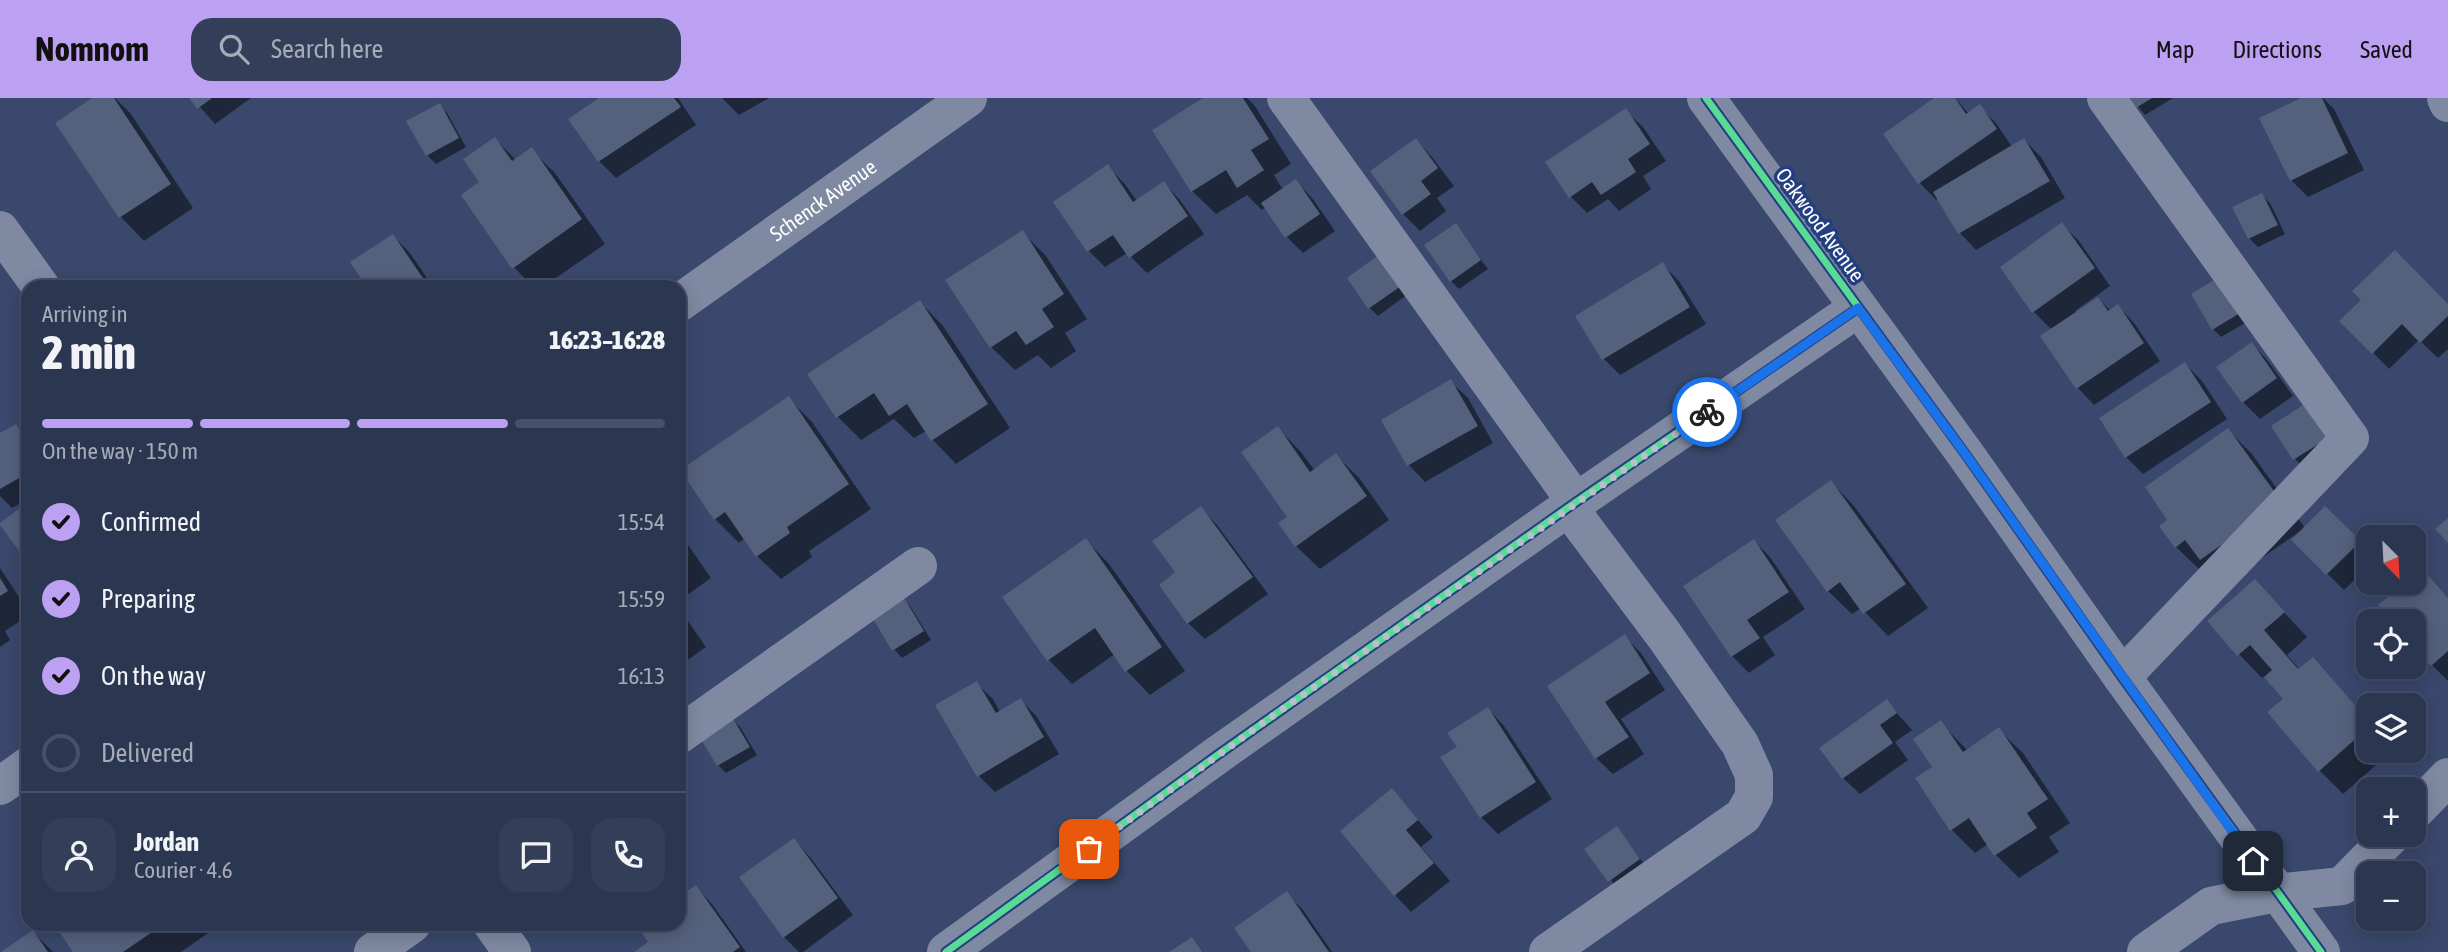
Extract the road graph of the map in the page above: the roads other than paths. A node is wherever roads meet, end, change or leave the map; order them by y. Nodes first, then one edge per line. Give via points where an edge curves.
1 (968, 98) edge
2 (1286, 98) edge
3 (1706, 98) edge
4 (2106, 98) edge
5 (2446, 98) edge
6 (2448, 103) edge
7 (0, 230) edge
8 (36, 280) edge
9 (686, 298) edge
10 (1858, 308) junction
11 (1573, 505) junction
12 (918, 566) dead end
13 (2122, 677) junction
14 (686, 730) edge
15 (21, 771) edge
16 (2448, 777) edge
17 (0, 786) edge
18 (2426, 800) edge
19 (2380, 847) edge
20 (2276, 893) junction
21 (402, 931) edge
22 (497, 931) edge
23 (373, 952) edge
24 (512, 952) edge
25 (946, 952) edge
26 (1548, 952) edge
27 (2146, 952) edge
28 (2321, 952) edge

1 - 9 street, Schenck Avenue
2 - 11 street
3 - 10 street, Oakwood Avenue
4 - 13 street via 2350,438
5 - 6 street
7 - 8 street
10 - 11 street
10 - 13 street, Oakwood Avenue
11 - 25 street
11 - 26 street via 1740,744 1754,775 1754,797 1743,816
12 - 14 street
13 - 20 street, Oakwood Avenue
15 - 17 street
16 - 18 street
19 - 20 street via 2342,886
20 - 27 street via 2211,906
20 - 28 street, Oakwood Avenue
21 - 23 street
22 - 24 street

